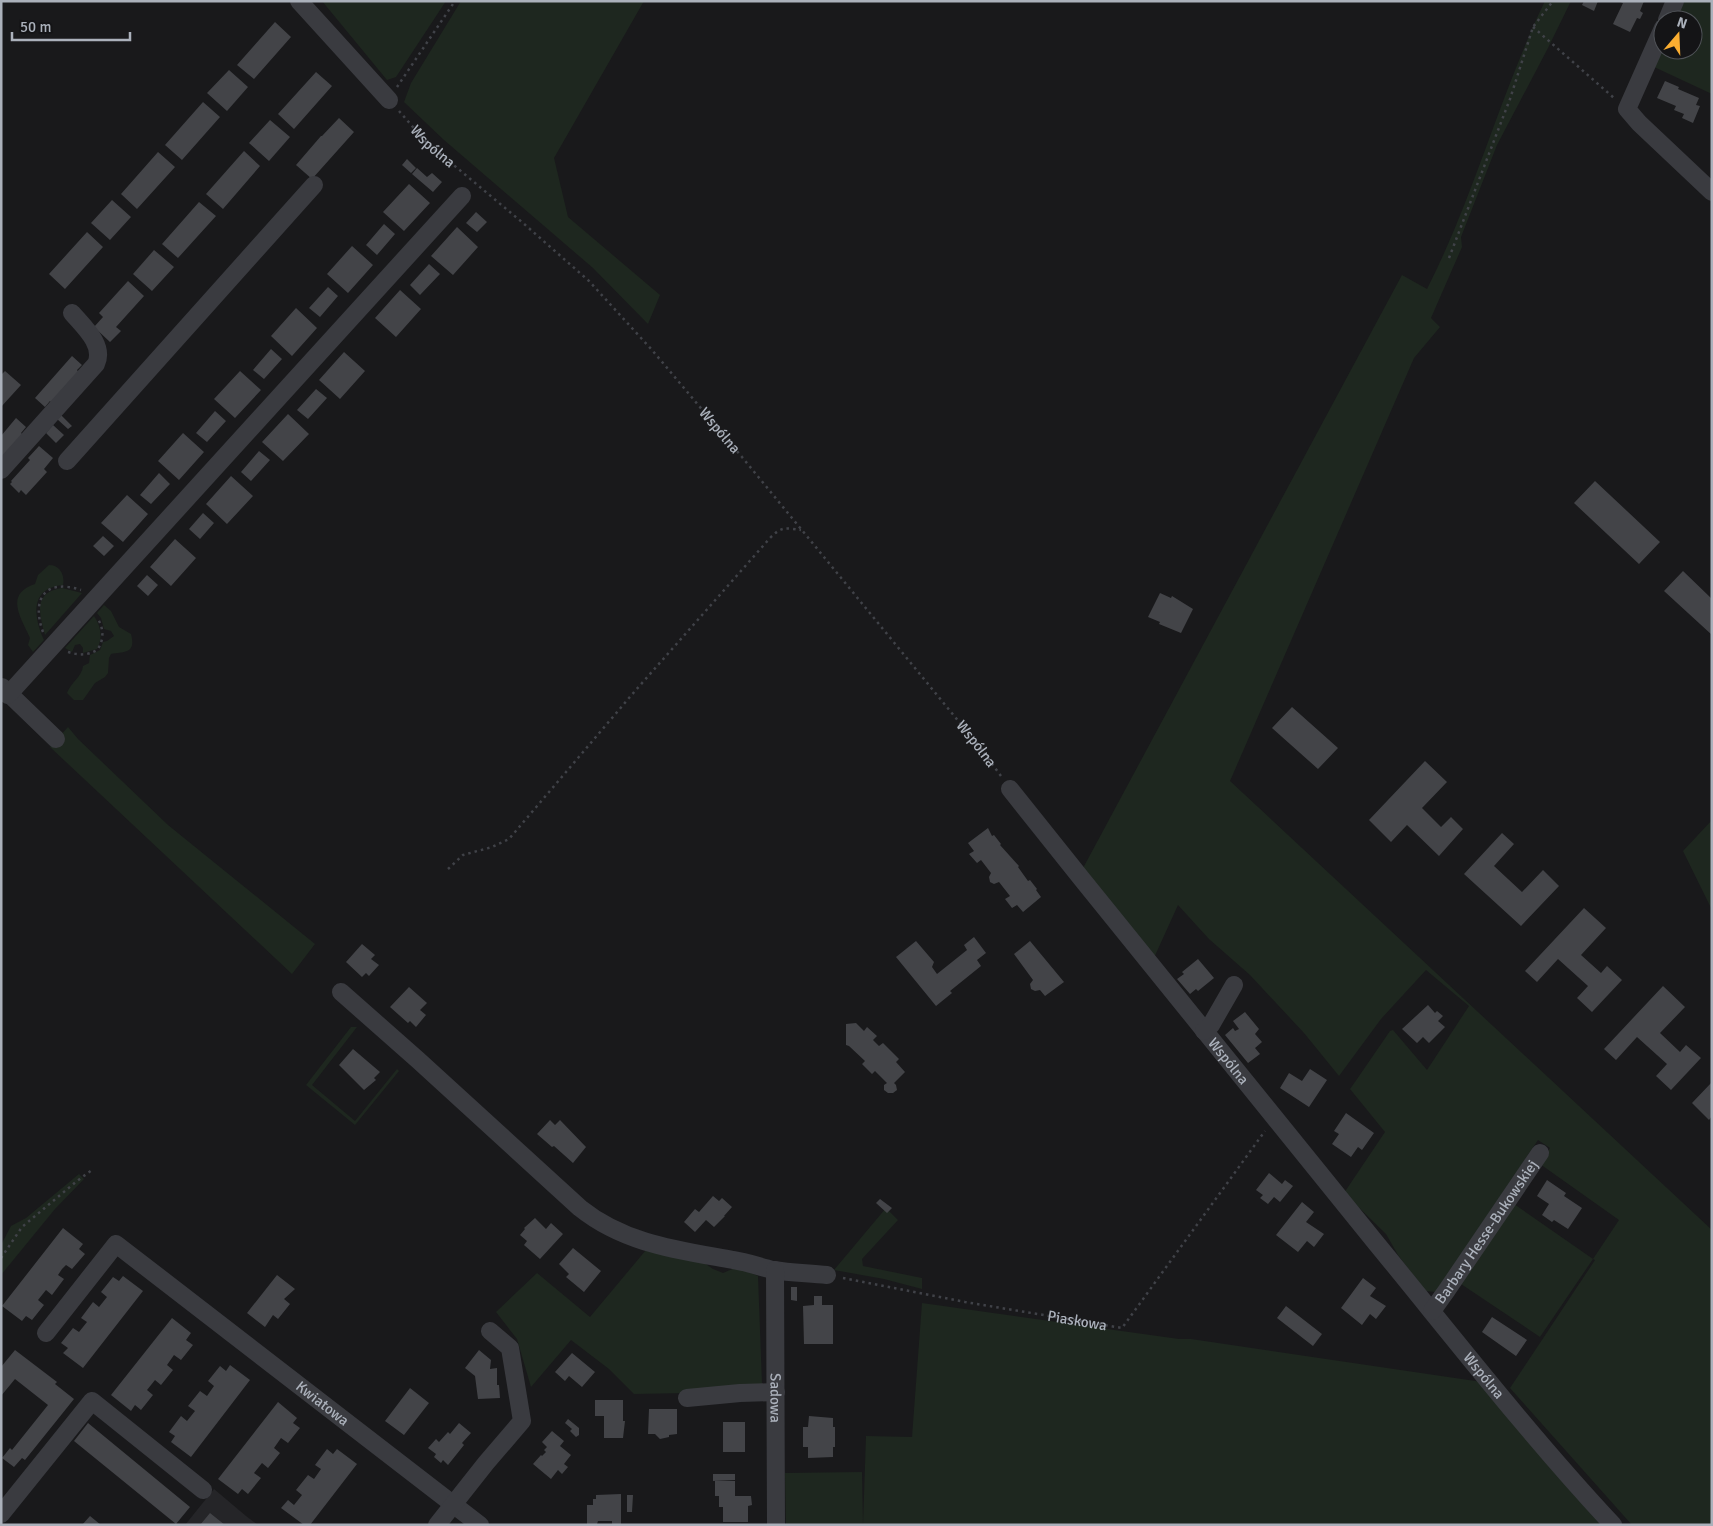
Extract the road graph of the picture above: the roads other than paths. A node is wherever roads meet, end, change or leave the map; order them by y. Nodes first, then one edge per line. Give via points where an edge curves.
1 (300, 1) edge
2 (1653, 50) edge
3 (389, 100) road end
4 (314, 185) dead end
5 (1712, 192) edge
6 (462, 196) dead end
7 (72, 313) dead end
8 (67, 461) dead end
9 (1, 470) edge
10 (5, 691) edge
11 (56, 739) dead end
12 (1010, 789) road end
13 (1234, 985) dead end
14 (341, 992) dead end
15 (1204, 1031) junction
16 (1540, 1153) dead end
17 (774, 1270) junction
18 (827, 1275) road end
19 (1432, 1311) junction
20 (490, 1331) dead end
21 (46, 1333) dead end
22 (776, 1392) junction
23 (687, 1398) dead end
24 (202, 1490) dead end
25 (453, 1505) junction
26 (1, 1514) edge
27 (437, 1525) edge
28 (480, 1525) edge
29 (776, 1525) edge
30 (1612, 1525) edge

1 - 3 street
2 - 5 street via 1627,109
4 - 8 street
6 - 10 street via 54,646
7 - 9 street via 92,336 97,351 96,364
10 - 11 street
12 - 15 street, Wspólna
13 - 15 street via 1211,1025
14 - 17 street via 580,1208 601,1223 648,1243
15 - 19 street, Wspólna
16 - 19 street, Barbary Hesse-Bukowskiej
17 - 18 street
17 - 22 street, Sadowa
19 - 30 street, Wspólna
20 - 25 street via 510,1348 522,1421
21 - 25 street, Kwiatowa via 116,1244
22 - 23 street
22 - 29 street, Sadowa
24 - 26 street via 92,1401
25 - 27 street
25 - 28 street, Kwiatowa

